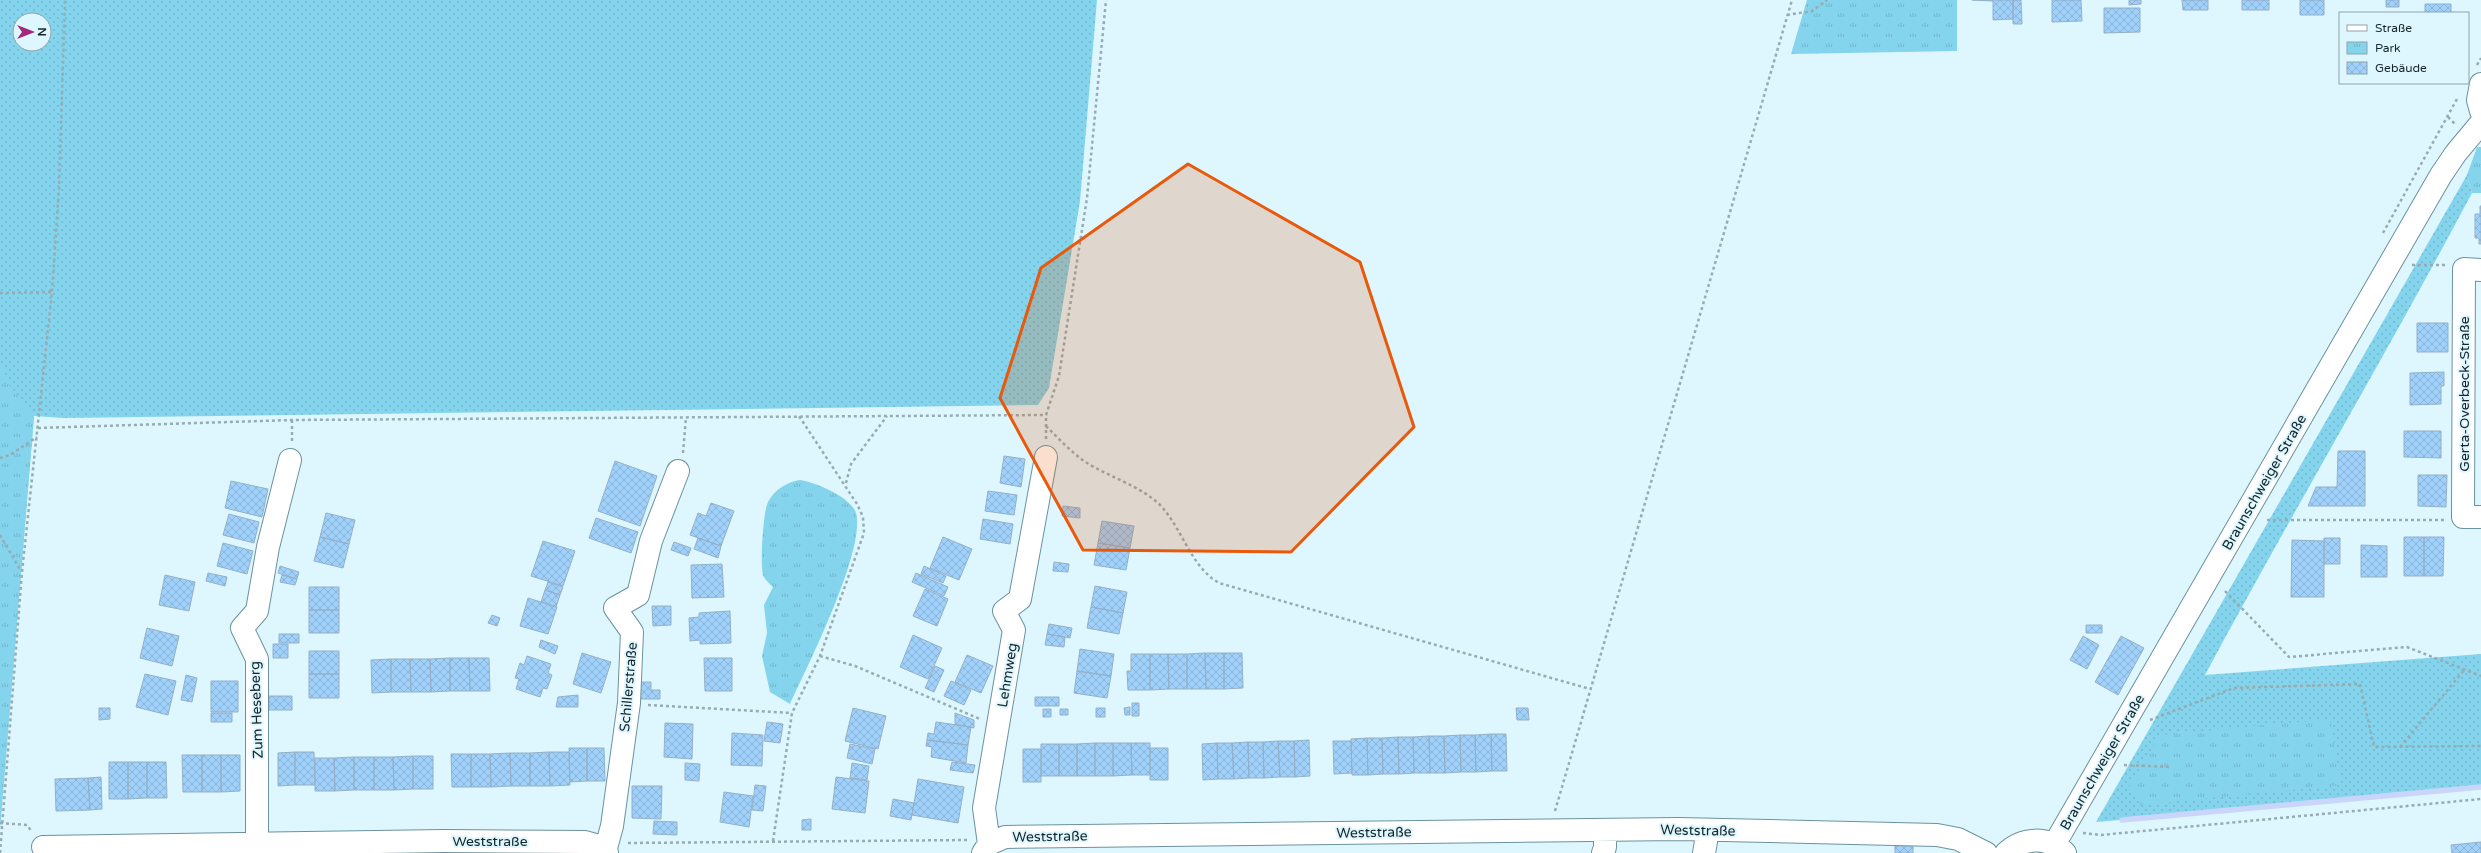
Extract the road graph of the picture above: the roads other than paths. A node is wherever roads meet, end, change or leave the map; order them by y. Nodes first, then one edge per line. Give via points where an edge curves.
1 (2481, 84) edge
2 (2481, 111) edge
3 (2481, 123) edge
4 (2473, 270) edge
5 (1046, 458) road end
6 (290, 460) dead end
7 (678, 471) road end
8 (2472, 517) edge
9 (1605, 830) junction
10 (1708, 830) junction
11 (43, 847) road end
12 (258, 848) edge
13 (986, 849) edge
14 (2059, 849) edge
15 (606, 850) edge
16 (1603, 853) edge
17 (1704, 853) edge
18 (1986, 853) edge
19 (2006, 853) edge

1 - 2 street via 2478,100
3 - 14 street, Braunschweiger Straße via 2441,175
4 - 8 street, Gerta-Overbeck-Straße
5 - 13 street, Lehmweg via 1020,599 1004,612 1014,630 984,808
6 - 12 street, Zum Heseberg via 268,548 257,610 242,628 257,659
7 - 15 street, Schillerstraße via 651,541 638,595 615,608 632,632 629,703 612,826
9 - 10 street, Weststraße
9 - 13 street, Weststraße via 1005,837
9 - 16 street
10 - 17 street
10 - 18 street, Weststraße via 1936,835 1958,840
11 - 12 street, Weststraße
12 - 15 street, Weststraße via 585,842
14 - 19 street, Braunschweiger Straße via 2032,840 2016,845

